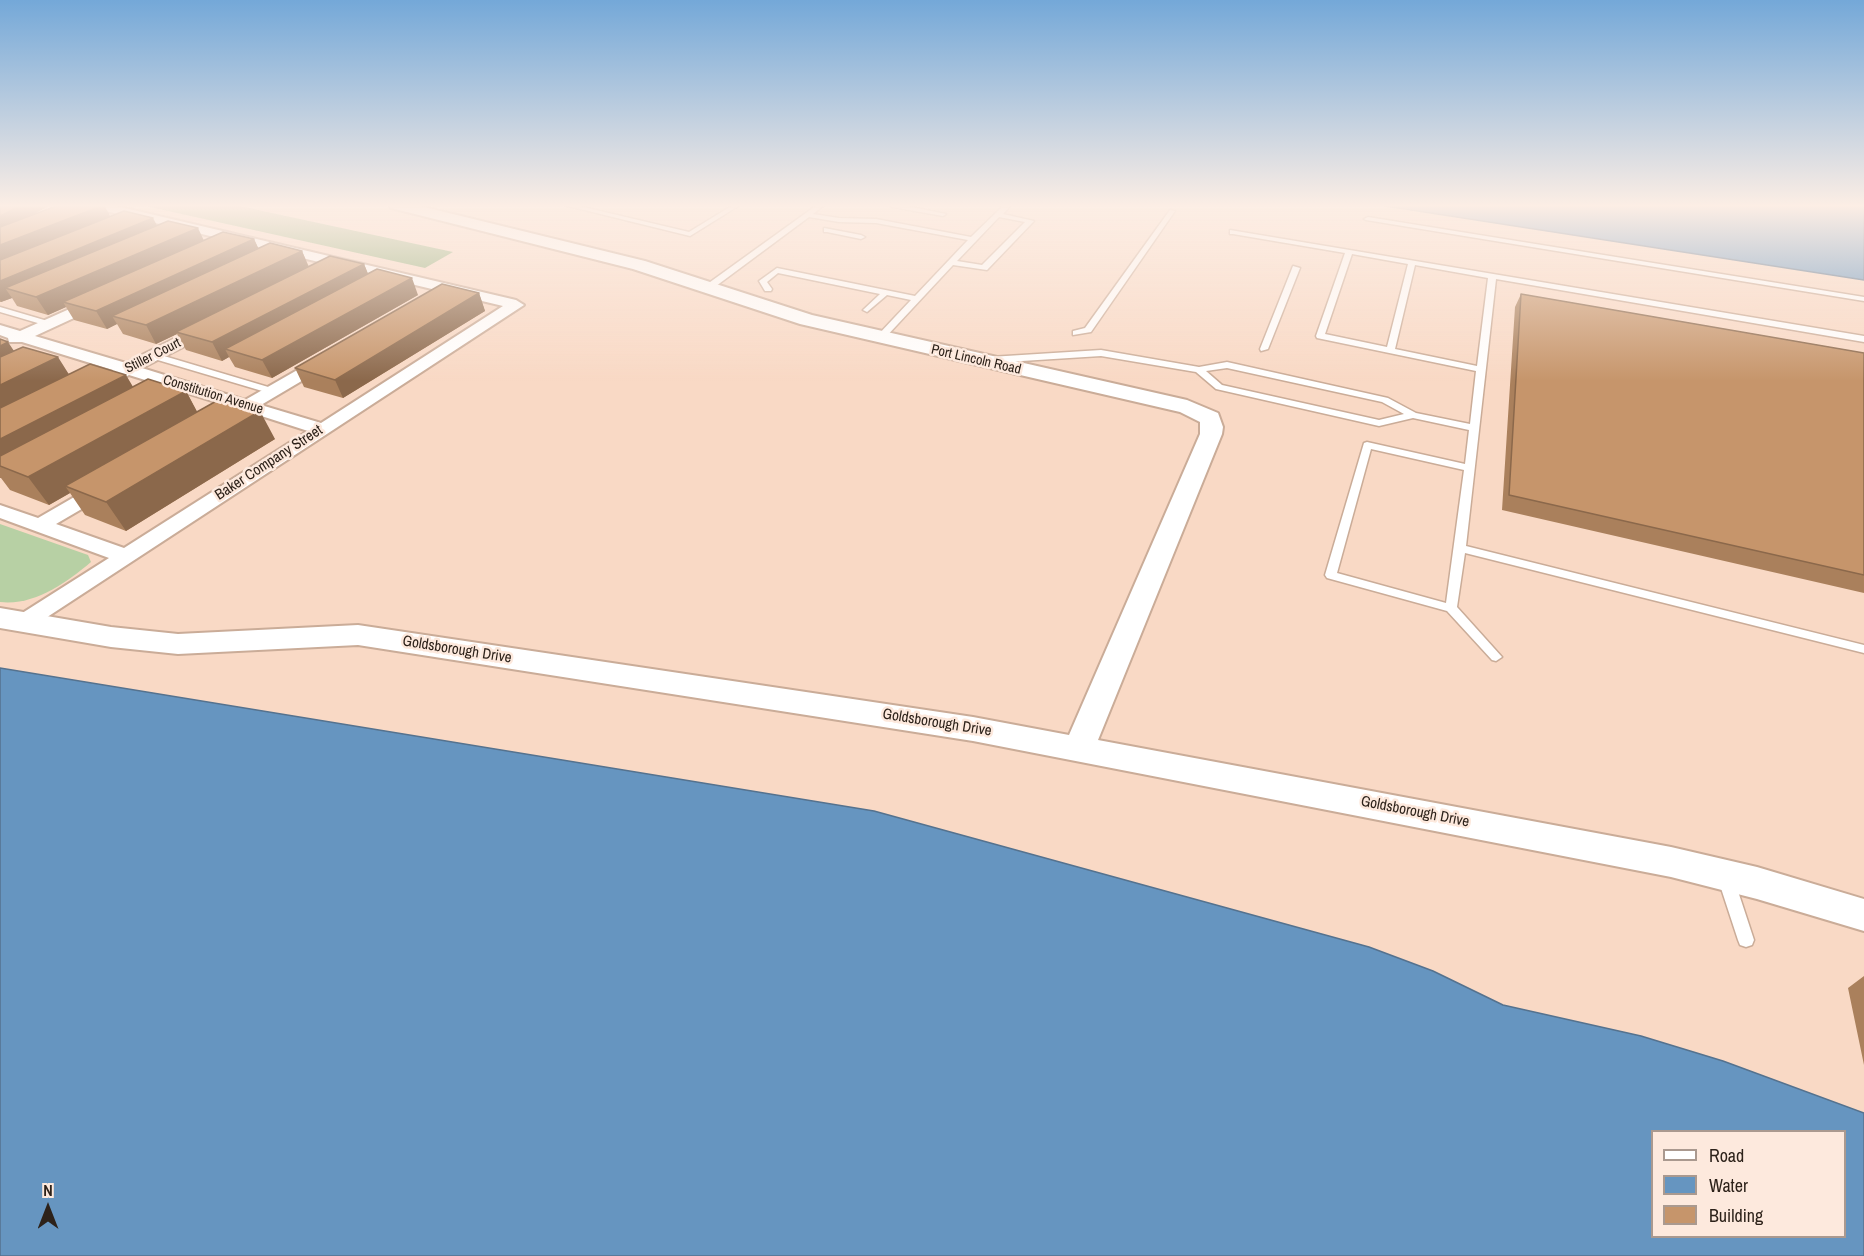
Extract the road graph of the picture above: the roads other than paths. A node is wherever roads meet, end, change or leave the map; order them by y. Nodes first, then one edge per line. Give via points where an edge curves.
1 (335, 264) edge
2 (345, 264) edge
3 (633, 264) edge
4 (741, 264) edge
5 (950, 264) edge
6 (960, 264) edge
7 (988, 264) edge
8 (1135, 264) edge
9 (1345, 264) edge
10 (1412, 264) edge
11 (1421, 264) edge
12 (1645, 264) edge
13 (1296, 268) dead end
14 (311, 276) edge
15 (1492, 276) junction
16 (709, 287) junction
17 (449, 289) junction
18 (768, 290) dead end
19 (885, 292) junction
20 (113, 295) edge
21 (917, 299) junction
22 (1864, 299) edge
23 (428, 301) edge
24 (0, 309) edge
25 (867, 310) dead end
26 (227, 319) edge
27 (48, 324) junction
28 (0, 330) edge
29 (1077, 333) dead end
30 (20, 336) junction
31 (880, 338) junction
32 (1864, 339) edge
33 (0, 345) edge
34 (345, 349) edge
35 (1264, 349) dead end
36 (1390, 351) junction
37 (153, 356) junction
38 (976, 360) junction
39 (128, 369) junction
40 (1481, 369) junction
41 (1199, 370) junction
42 (272, 391) junction
43 (79, 394) edge
44 (247, 406) junction
45 (1413, 416) junction
46 (1474, 428) junction
47 (322, 429) junction
48 (206, 430) edge
49 (1469, 468) junction
50 (116, 482) edge
51 (0, 511) edge
52 (42, 524) junction
53 (1460, 548) junction
54 (125, 556) junction
55 (1451, 608) junction
56 (12, 620) edge
57 (1864, 649) edge
58 (1496, 657) dead end
59 (1079, 748) junction
60 (1725, 875) junction
61 (1864, 915) edge
62 (1746, 940) dead end

1 - 14 street
2 - 17 street
3 - 16 street, Port Lincoln Road
4 - 16 lane
5 - 21 lane
6 - 7 lane via 984,268
8 - 29 lane via 1088,330
9 - 36 lane via 1320,336
10 - 36 lane
11 - 15 lane
12 - 22 lane
13 - 35 lane
15 - 32 lane
15 - 40 lane
16 - 31 street, Port Lincoln Road via 807,320
17 - 23 street
17 - 47 street, Baker Company Street via 516,305
18 - 19 lane via 763,281 777,270
19 - 21 lane
19 - 25 lane
20 - 27 street
21 - 31 lane
24 - 27 lane
26 - 37 street, Stiller Court
27 - 30 street
28 - 30 street, Constitution Avenue
30 - 33 street
30 - 39 street, Constitution Avenue
31 - 38 street, Port Lincoln Road
34 - 42 street
36 - 40 lane
37 - 39 street, Stiller Court
37 - 42 lane
38 - 41 lane via 1101,353
38 - 59 street, Port Lincoln Road via 1187,407 1210,418 1212,427
39 - 43 street, Stiller Court
39 - 44 street, Constitution Avenue
40 - 46 lane
41 - 45 lane via 1227,365 1385,400
41 - 45 lane via 1219,387 1379,423
42 - 44 street
44 - 47 street, Constitution Avenue
44 - 48 street
45 - 46 lane
46 - 49 lane
47 - 54 street, Baker Company Street
49 - 53 lane
49 - 55 lane via 1367,445 1331,575
50 - 52 street
51 - 52 street
52 - 54 street
53 - 55 lane
53 - 57 lane
54 - 56 street, Baker Company Street
55 - 58 lane
56 - 59 street, Goldsborough Drive via 175,644 358,635 914,719
59 - 60 street, Goldsborough Drive
60 - 61 street, Goldsborough Drive
60 - 62 lane

